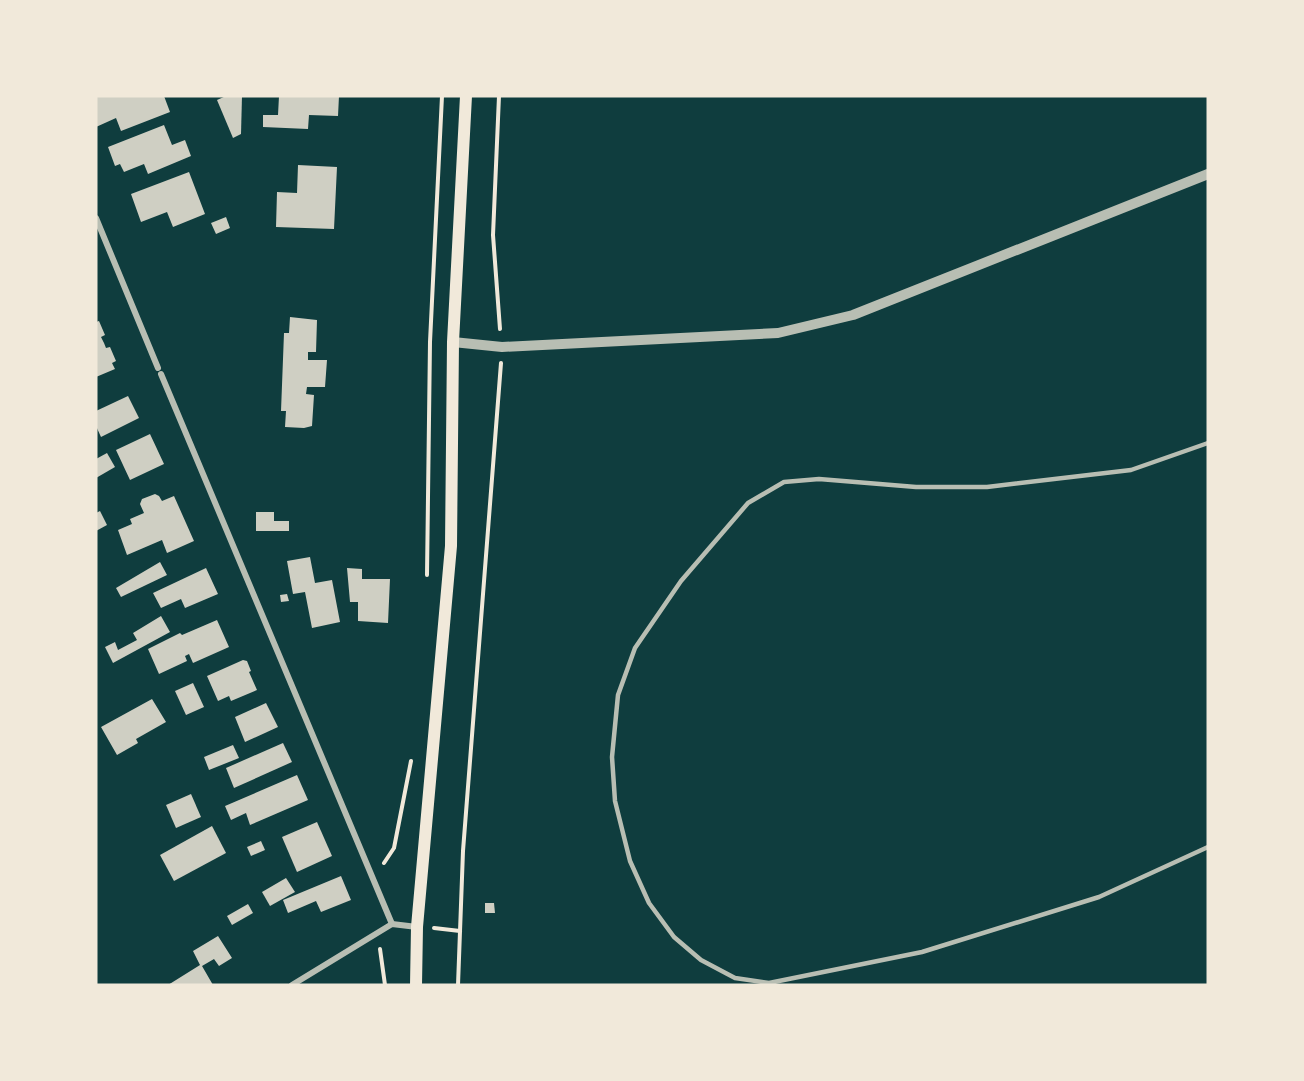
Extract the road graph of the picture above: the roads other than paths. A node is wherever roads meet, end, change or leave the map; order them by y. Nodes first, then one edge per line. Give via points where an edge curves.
1 (466, 96) edge
2 (1208, 174) edge
3 (96, 218) edge
4 (453, 342) junction
5 (1208, 442) edge
6 (1208, 847) edge
7 (392, 924) junction
8 (417, 927) junction
9 (292, 985) edge
10 (416, 985) edge

1 - 4 main road
2 - 4 street via 853,315 778,333 502,347
3 - 7 street
4 - 8 main road via 451,546
5 - 6 lane via 1131,470 987,487 916,487 819,479 784,482 748,503 681,581 635,648 618,695 612,757 615,801 630,861 649,903 674,937 701,960 735,978 769,983 922,952 1099,897
7 - 8 street
7 - 9 street
8 - 10 main road

